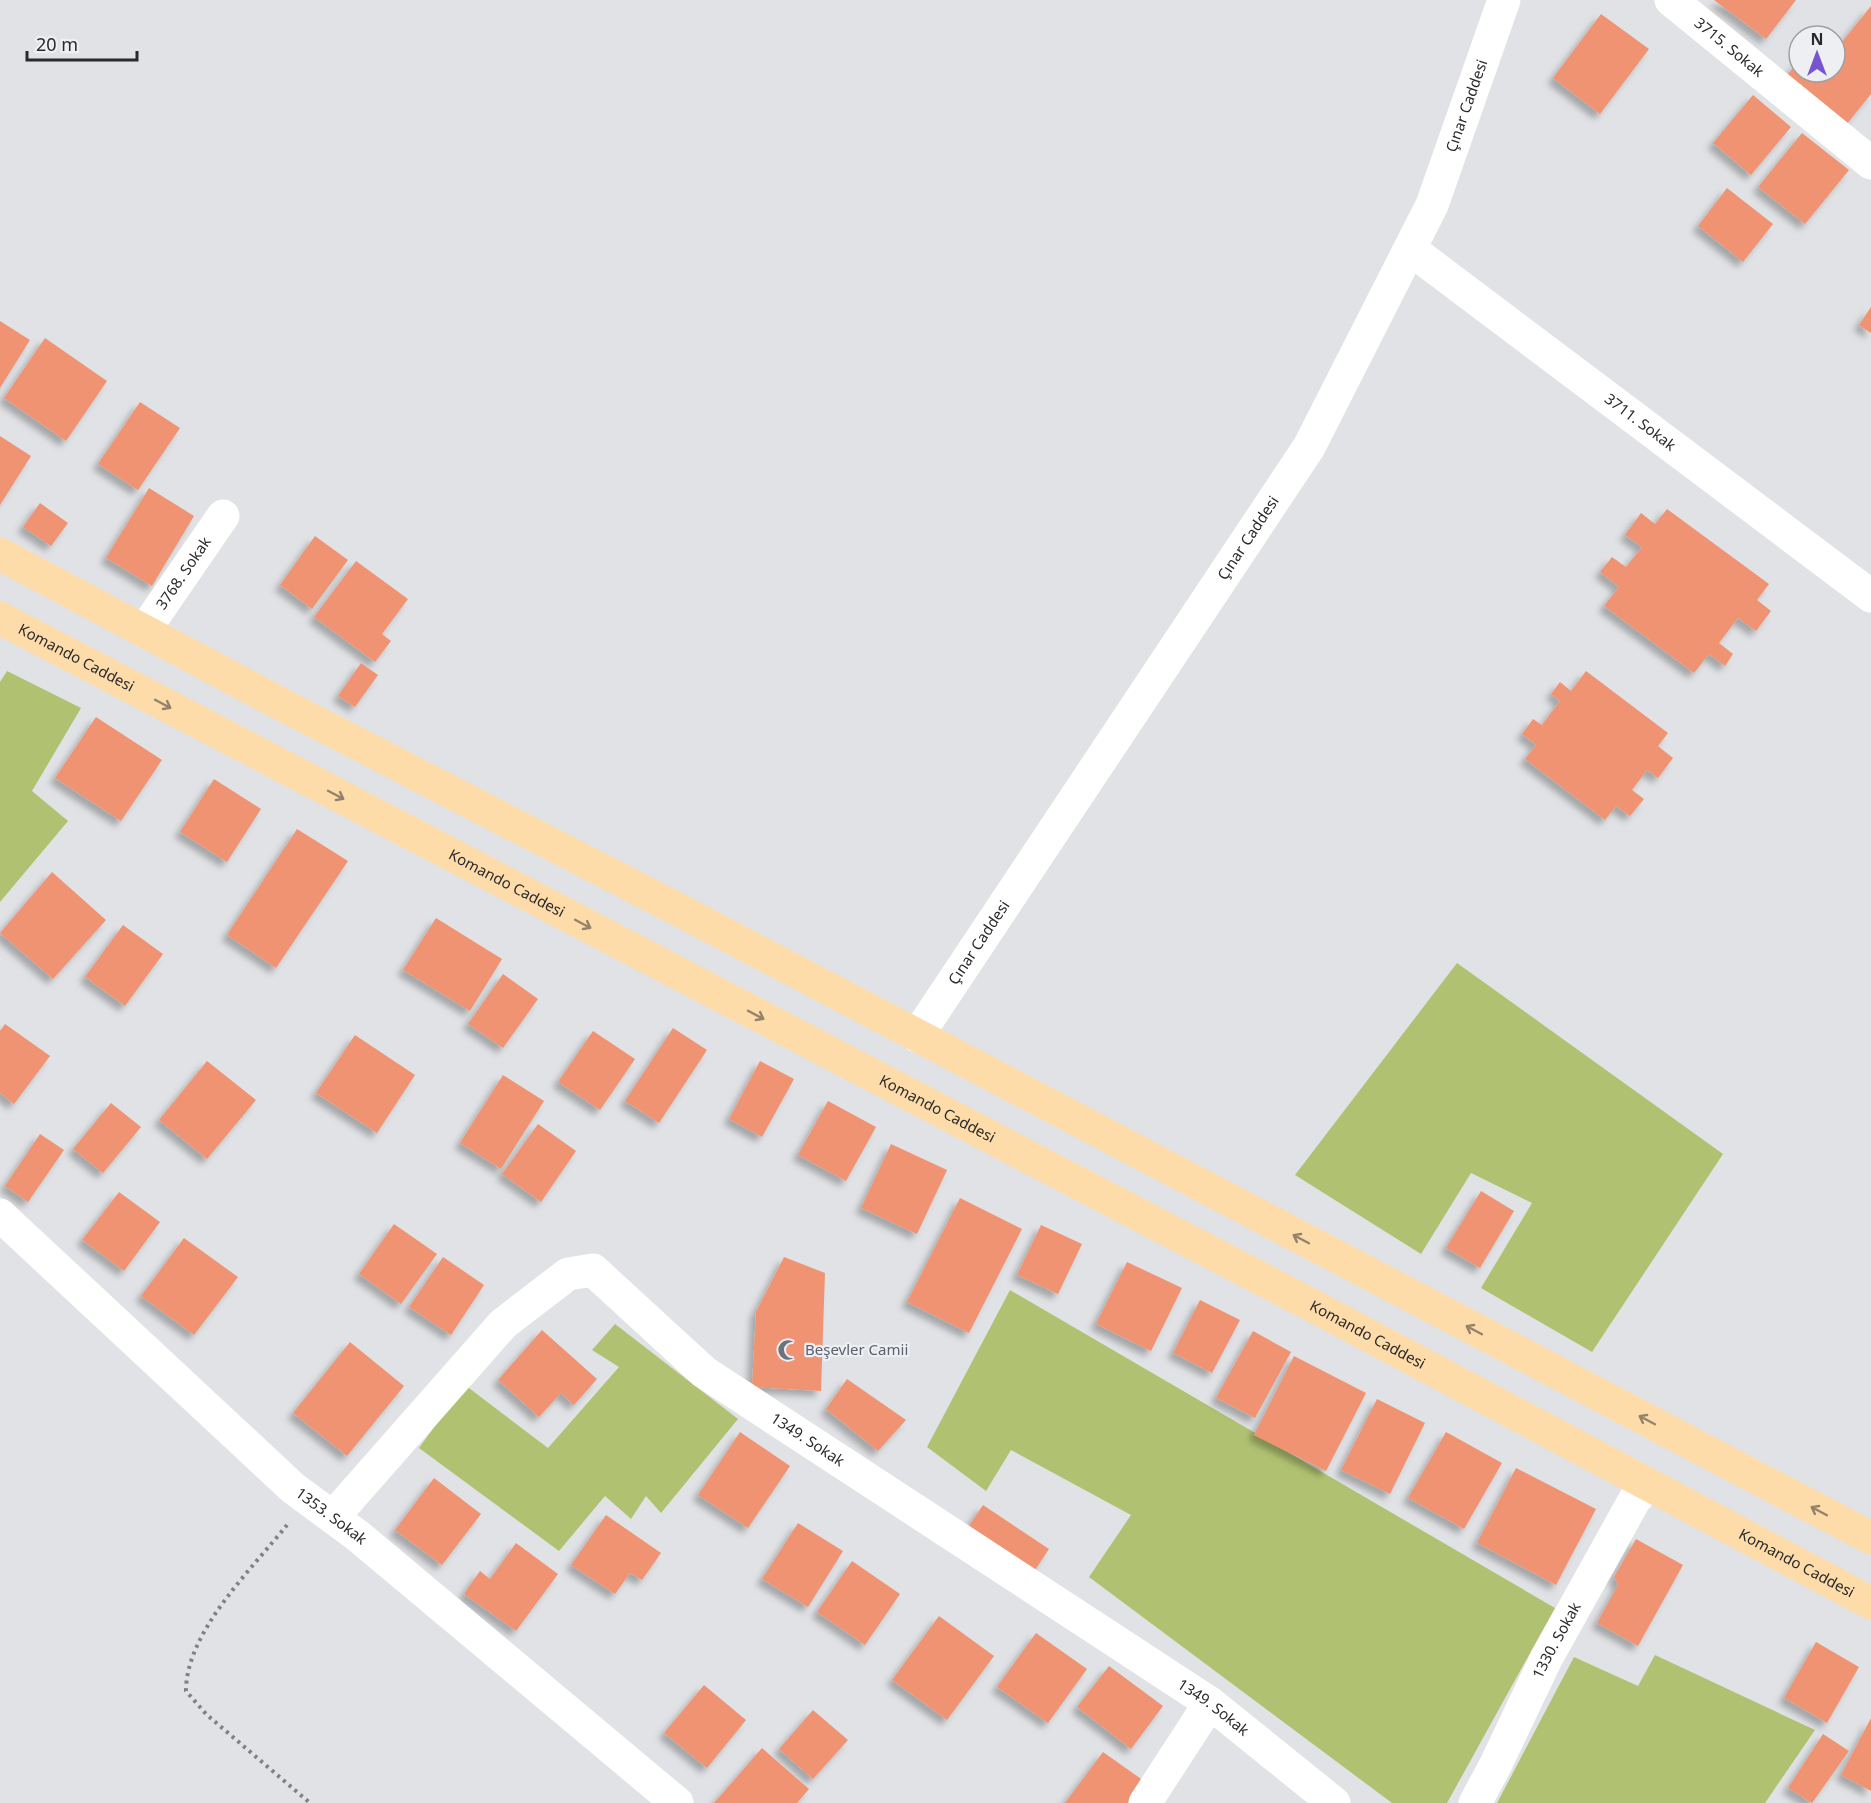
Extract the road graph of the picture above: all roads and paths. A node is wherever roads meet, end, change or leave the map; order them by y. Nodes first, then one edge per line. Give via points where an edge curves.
1 (1504, 0) edge
2 (1671, 0) edge
3 (1871, 163) edge
4 (1410, 249) junction
5 (223, 516) dead end
6 (0, 554) edge
7 (1871, 596) edge
8 (0, 618) edge
9 (144, 631) junction
10 (917, 1036) junction
11 (0, 1215) edge
12 (1648, 1485) junction
13 (321, 1508) junction
14 (1871, 1538) edge
15 (1871, 1603) edge
16 (1210, 1702) junction
17 (310, 1803) edge
18 (677, 1803) edge
19 (1145, 1803) edge
20 (1334, 1803) edge
21 (1475, 1803) edge

1 - 4 street, Çınar Caddesi via 1432,206
2 - 3 street, 3715. Sokak
4 - 7 street, 3711. Sokak
4 - 10 street, Çınar Caddesi via 1309,447
5 - 9 street, 3768. Sokak
6 - 9 main road
8 -> 12 main road, Komando Caddesi via 1330,1314
9 - 10 main road
14 -> 10 main road
11 - 13 street, 1353. Sokak via 293,1488
12 - 15 main road, Komando Caddesi
12 - 21 street, 1330. Sokak via 1635,1499 1546,1659
13 - 16 street, 1349. Sokak via 504,1324 568,1274 593,1270 704,1372
13 - 17 path via 229,1597 194,1648 186,1673 186,1691 206,1714
13 - 18 street, 1353. Sokak
16 - 19 street
16 - 20 street, 1349. Sokak

